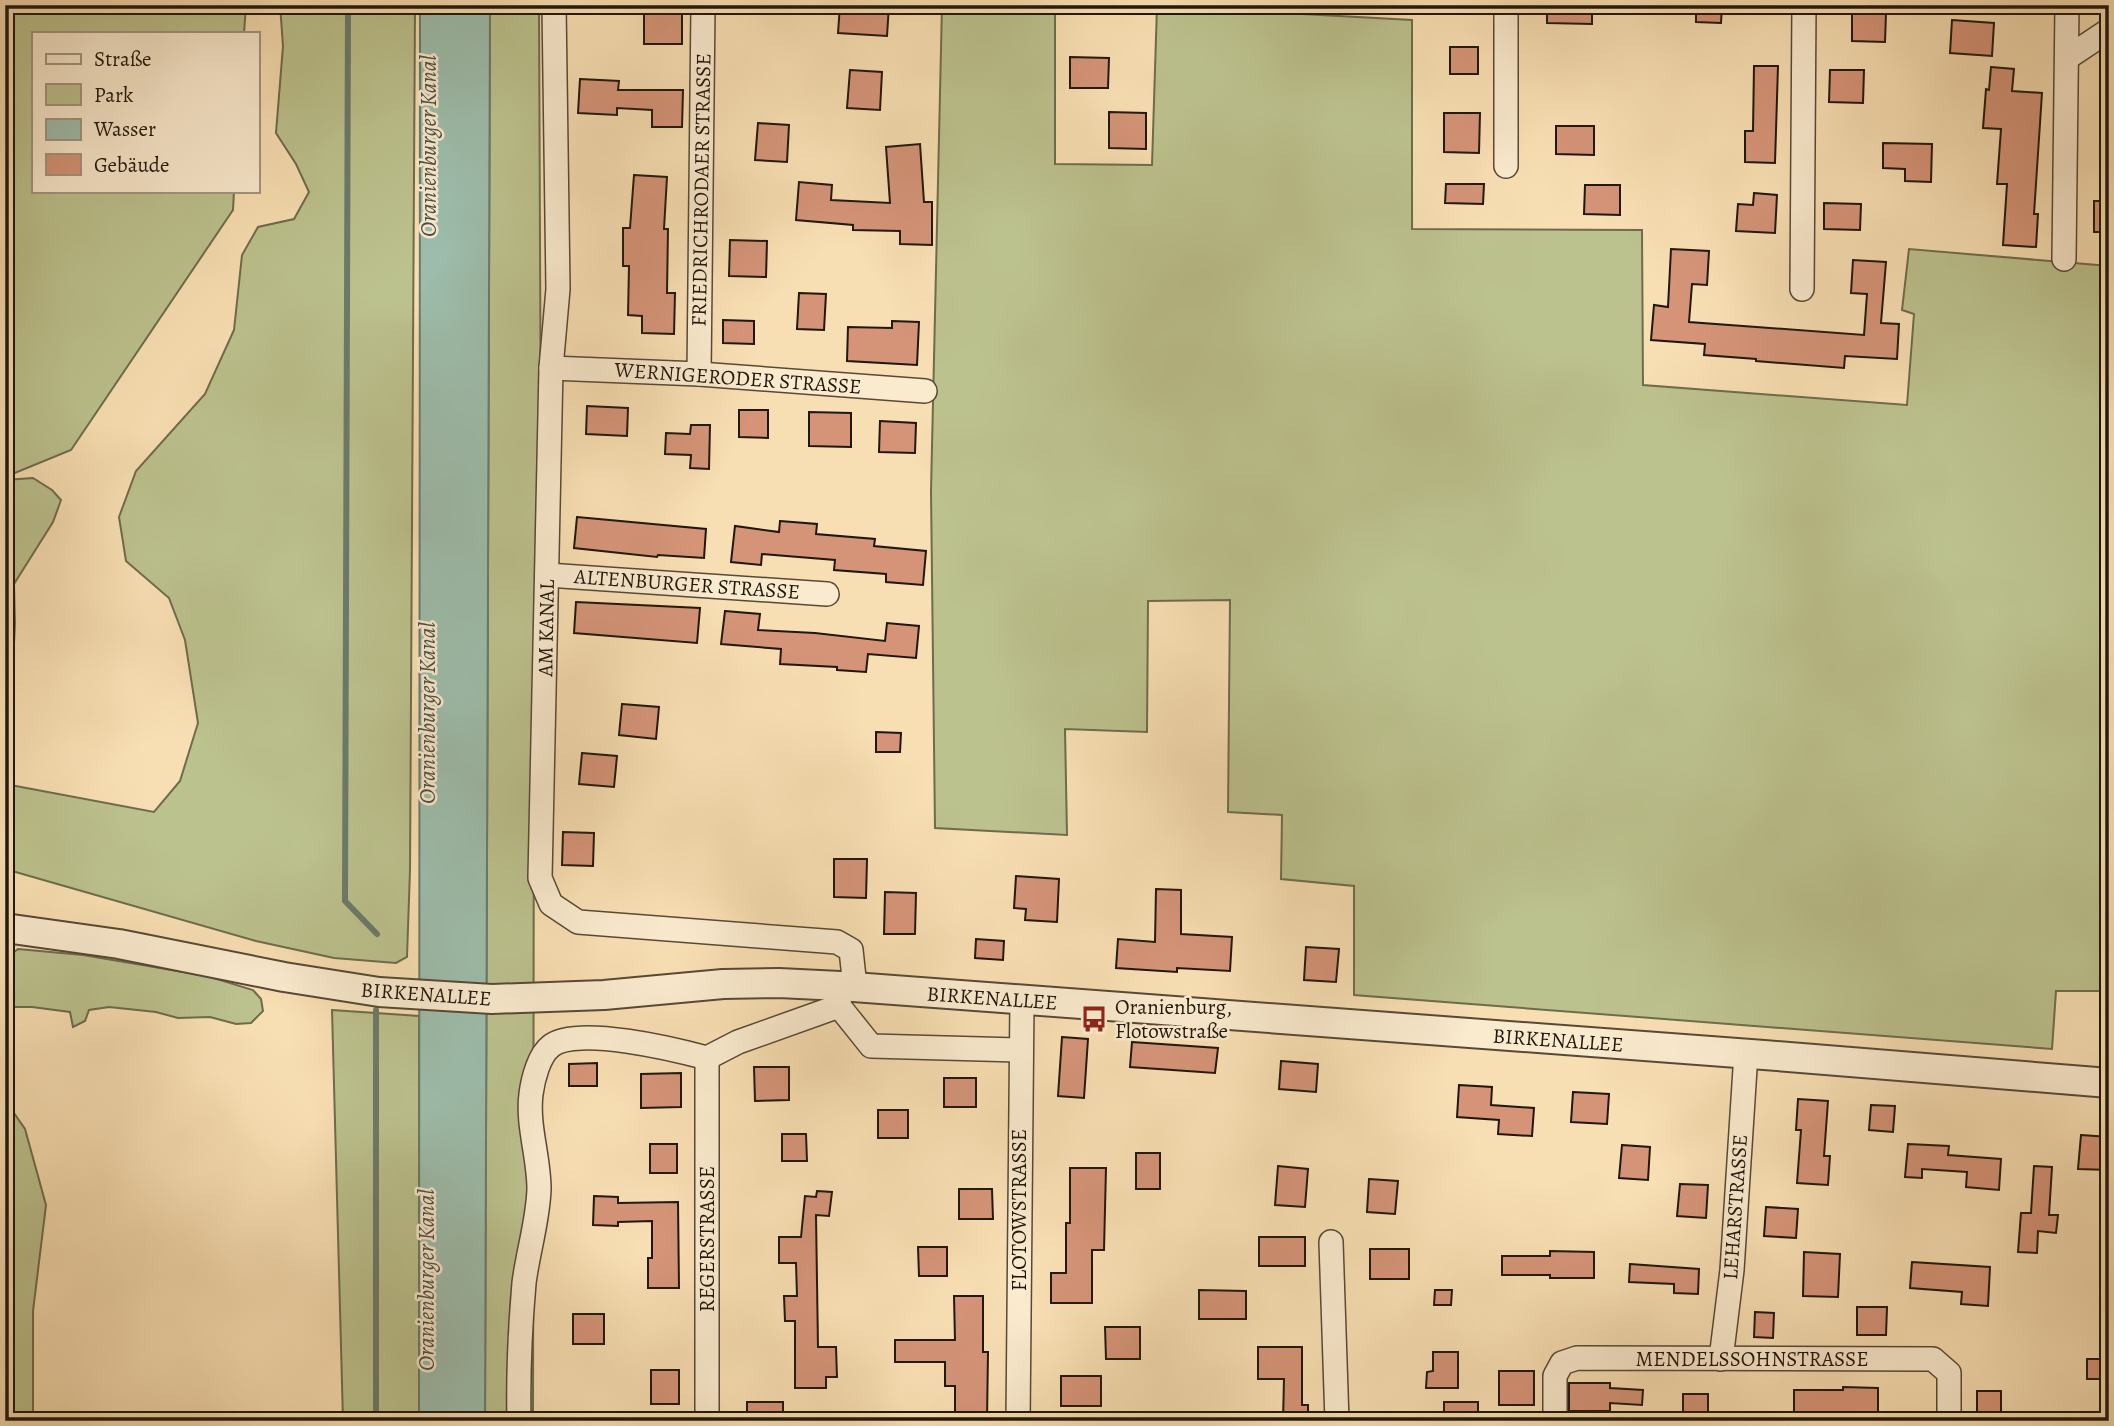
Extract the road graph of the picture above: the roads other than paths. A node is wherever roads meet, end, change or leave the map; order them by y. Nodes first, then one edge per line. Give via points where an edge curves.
1 (554, 5) edge
2 (703, 5) edge
3 (1506, 5) edge
4 (1804, 5) edge
5 (2067, 5) edge
6 (2109, 30) edge
7 (2067, 58) junction
8 (1506, 166) dead end
9 (2064, 259) dead end
10 (1802, 289) dead end
11 (551, 368) junction
12 (699, 374) junction
13 (925, 391) dead end
14 (547, 575) junction
15 (827, 594) dead end
16 (5, 928) edge
17 (844, 993) junction
18 (1022, 1000) junction
19 (1020, 1050) junction
20 (1746, 1054) junction
21 (707, 1058) junction
22 (2109, 1083) edge
23 (1331, 1242) dead end
24 (1721, 1359) junction
25 (519, 1421) edge
26 (707, 1421) edge
27 (1018, 1421) edge
28 (1337, 1421) edge
29 (1555, 1421) edge
30 (1949, 1421) edge

1 - 11 street, AM KANAL via 558,289
2 - 12 street, FRIEDRICHRODAER STRASSE
3 - 8 street
4 - 10 street
5 - 7 street
6 - 7 street
7 - 9 street
11 - 12 street, WERNIGERODER STRASSE
11 - 14 street, AM KANAL
12 - 13 street, WERNIGERODER STRASSE
14 - 15 street, ALTENBURGER STRASSE
14 - 17 street, AM KANAL via 540,878 551,904 578,922 837,942 851,950 855,973
16 - 17 street, BIRKENALLEE via 397,993 492,999 779,983
17 - 18 street, BIRKENALLEE
17 - 19 street via 871,1045
17 - 21 street
18 - 19 street, FLOTOWSTRASSE
18 - 20 street, BIRKENALLEE
19 - 27 street, FLOTOWSTRASSE
20 - 22 street, BIRKENALLEE
20 - 24 street, LEHARSTRASSE via 1732,1270
21 - 25 street via 670,1048 570,1038 551,1045 539,1063 531,1094 538,1202 524,1282
21 - 26 street, REGERSTRASSE
23 - 28 street
24 - 29 street, MENDELSSOHNSTRASSE via 1577,1357 1562,1363 1555,1376
24 - 30 street, MENDELSSOHNSTRASSE via 1933,1359 1949,1373

